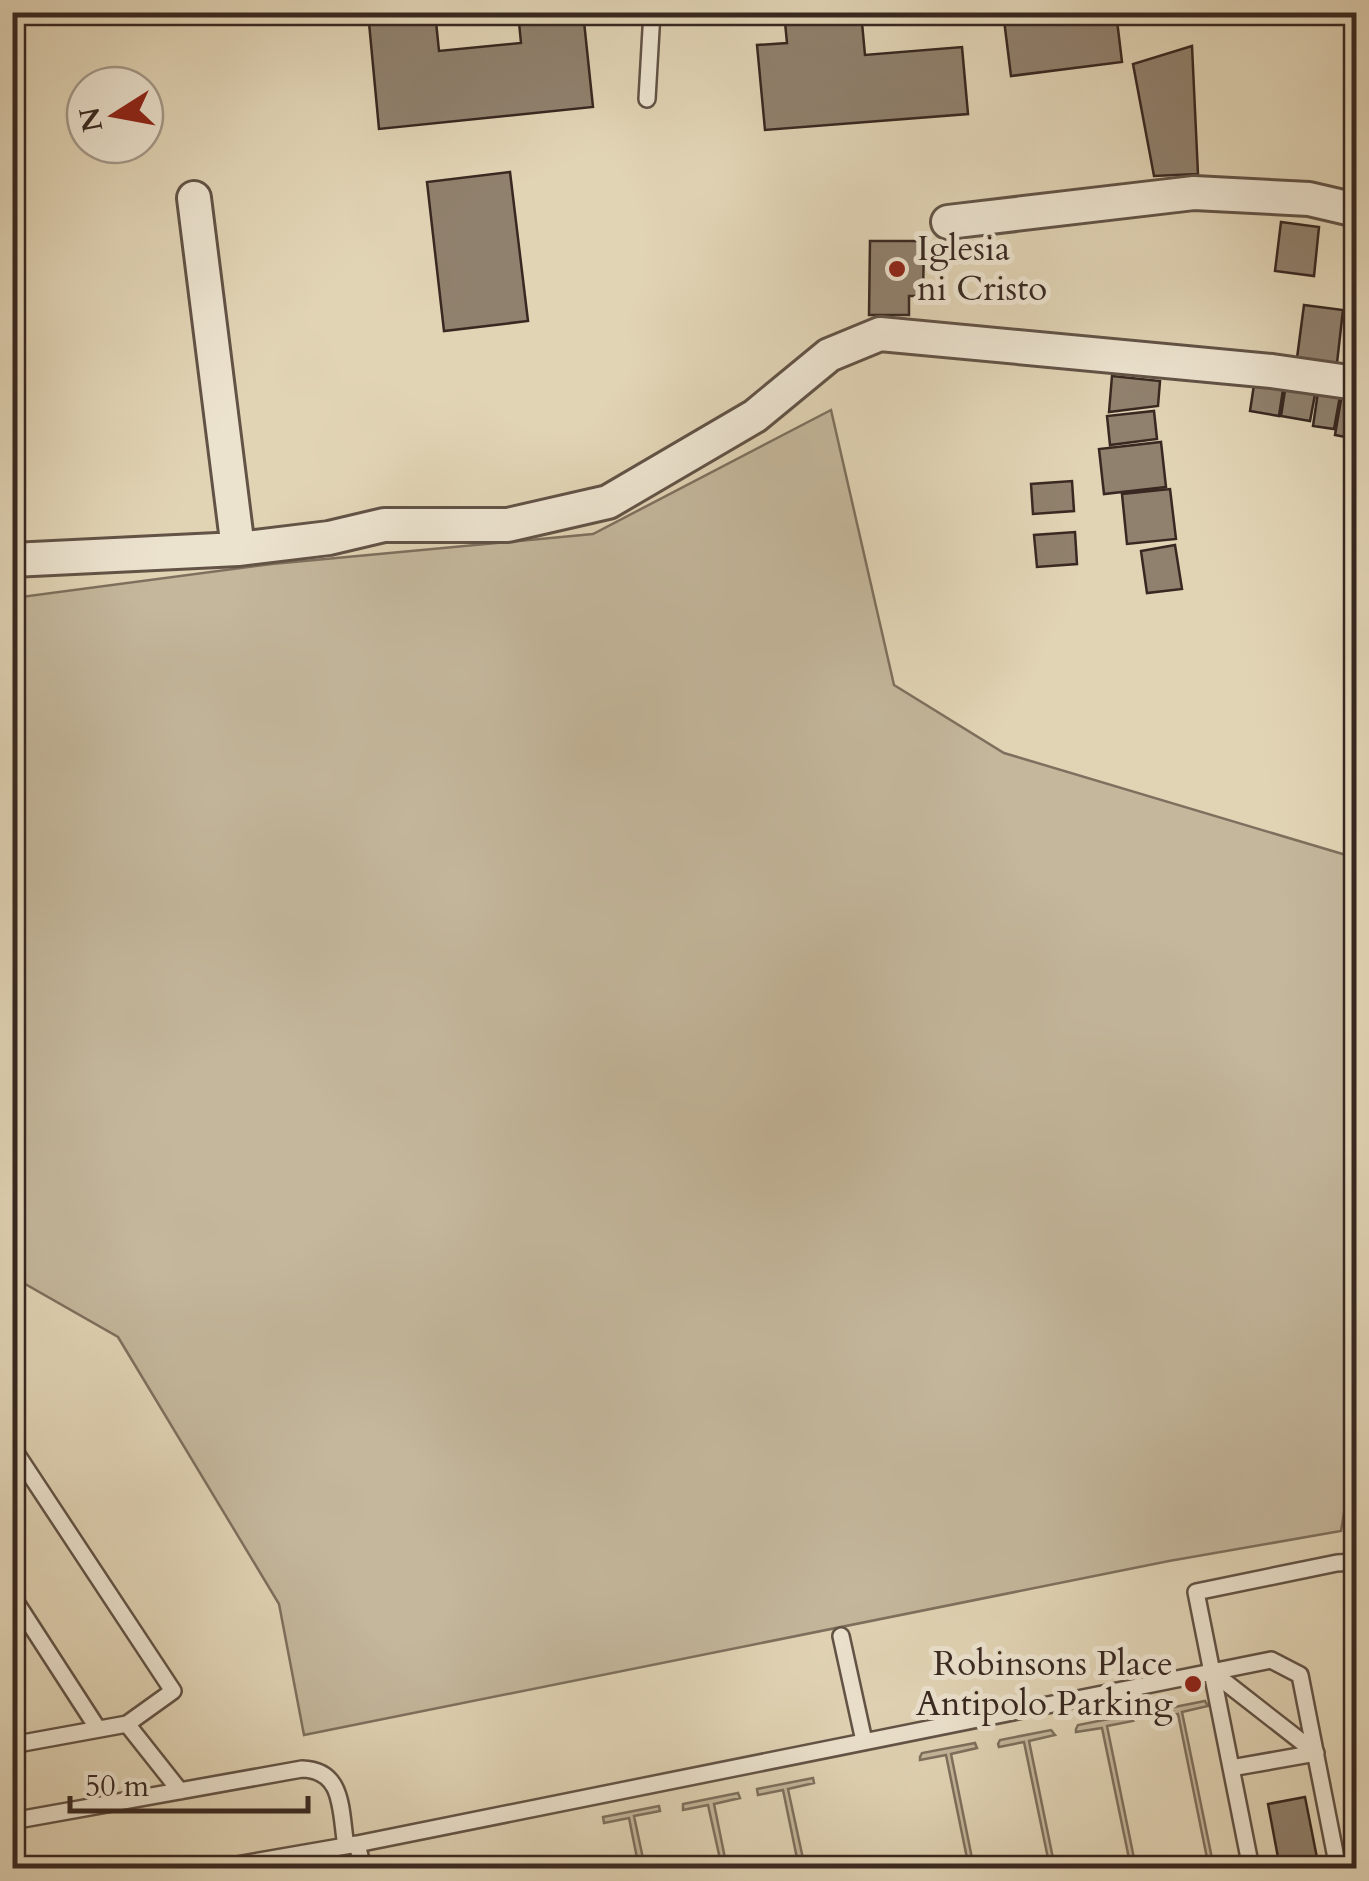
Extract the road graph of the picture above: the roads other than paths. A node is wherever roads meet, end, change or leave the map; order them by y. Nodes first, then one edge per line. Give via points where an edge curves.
1 (652, 12) edge
2 (647, 100) dead end
3 (194, 198) dead end
4 (1356, 210) edge
5 (948, 222) dead end
6 (1356, 383) edge
7 (238, 549) junction
8 (12, 560) edge
9 (14, 1453) edge
10 (1356, 1562) edge
11 (12, 1596) edge
12 (841, 1636) dead end
13 (1211, 1670) junction
14 (127, 1724) junction
15 (98, 1730) junction
16 (864, 1740) junction
17 (14, 1742) edge
18 (1316, 1753) junction
19 (1230, 1768) junction
20 (180, 1791) junction
21 (12, 1821) edge
22 (352, 1845) junction
23 (315, 1860) edge
24 (218, 1868) edge
25 (362, 1868) edge
26 (1251, 1868) edge
27 (1338, 1868) edge

1 - 2 lane
3 - 7 street
4 - 5 street via 1310,200 1194,193
6 - 7 street via 880,334 829,355 755,416 608,502 508,525 384,525
7 - 8 street
9 - 14 lane via 173,1692
10 - 13 lane via 1196,1592
11 - 15 lane
12 - 16 lane
13 - 16 lane
13 - 18 lane
13 - 18 lane via 1270,1660 1300,1674
13 - 19 lane
14 - 15 lane
14 - 20 lane
15 - 17 lane
16 - 22 lane
18 - 19 lane
18 - 27 lane
19 - 26 lane
20 - 21 lane
20 - 22 lane via 315,1769 336,1786
22 - 23 lane
22 - 25 lane
23 - 24 lane

